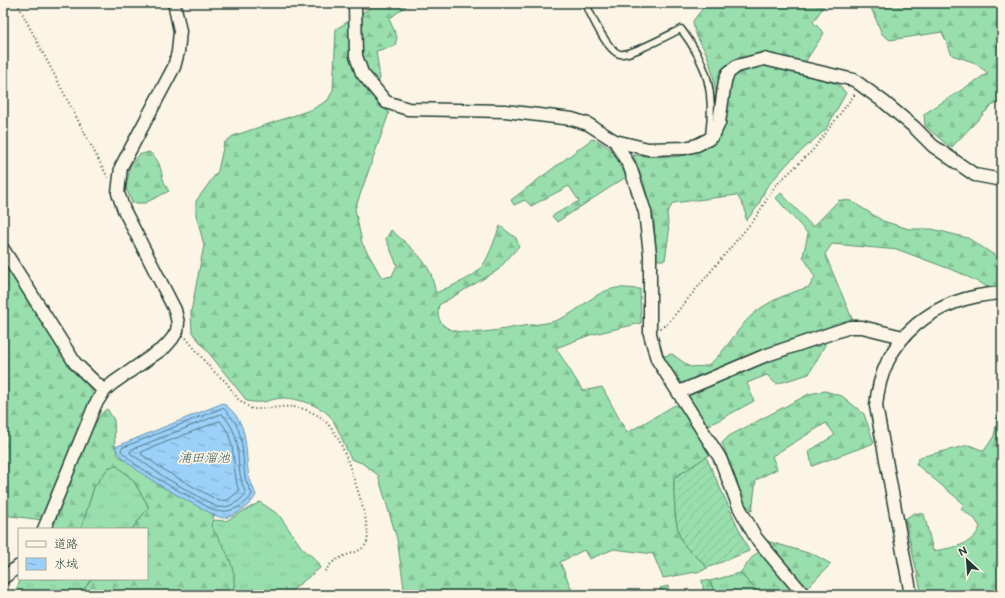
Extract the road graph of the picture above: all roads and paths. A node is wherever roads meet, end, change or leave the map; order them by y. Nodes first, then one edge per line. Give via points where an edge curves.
1 (17, 3) edge
2 (174, 3) edge
3 (355, 3) edge
4 (586, 3) edge
5 (861, 86) junction
6 (709, 140) junction
7 (615, 141) junction
8 (1002, 180) edge
9 (118, 185) junction
10 (3, 249) edge
11 (1002, 293) edge
12 (177, 331) junction
13 (650, 334) junction
14 (903, 336) junction
15 (104, 391) junction
16 (679, 392) junction
17 (44, 528) edge
18 (18, 567) edge
19 (324, 572) dead end
20 (3, 578) edge
21 (804, 595) edge
22 (911, 595) edge

1 - 9 path via 103,169 110,181
2 - 9 street via 180,32 174,67 121,167
3 - 7 street via 356,56 362,73 386,102 408,108 505,111 572,119 588,124
4 - 6 lane via 590,14 613,50 621,54 630,53 681,28 690,41 711,88
5 - 6 street via 854,80 764,59 737,66 728,73 719,123
5 - 8 street via 908,122 933,146 975,175
5 - 13 path via 812,151 775,186 756,216 672,318
6 - 7 street via 685,148 648,149
7 - 13 street via 630,168 645,212 650,254
9 - 12 street via 124,210 175,310
10 - 15 street via 74,363
11 - 14 street via 959,300 939,308
12 - 15 street via 165,347
12 - 19 path via 189,340 238,399 252,409 293,405 305,409 318,415 338,439 365,513 368,537 367,543 358,551 338,558
13 - 16 street via 657,359
14 - 16 street via 862,327 850,327 764,356
14 - 22 street via 887,362 876,406
15 - 17 street via 76,448
16 - 21 street via 720,458 739,507 756,538
18 - 20 street

